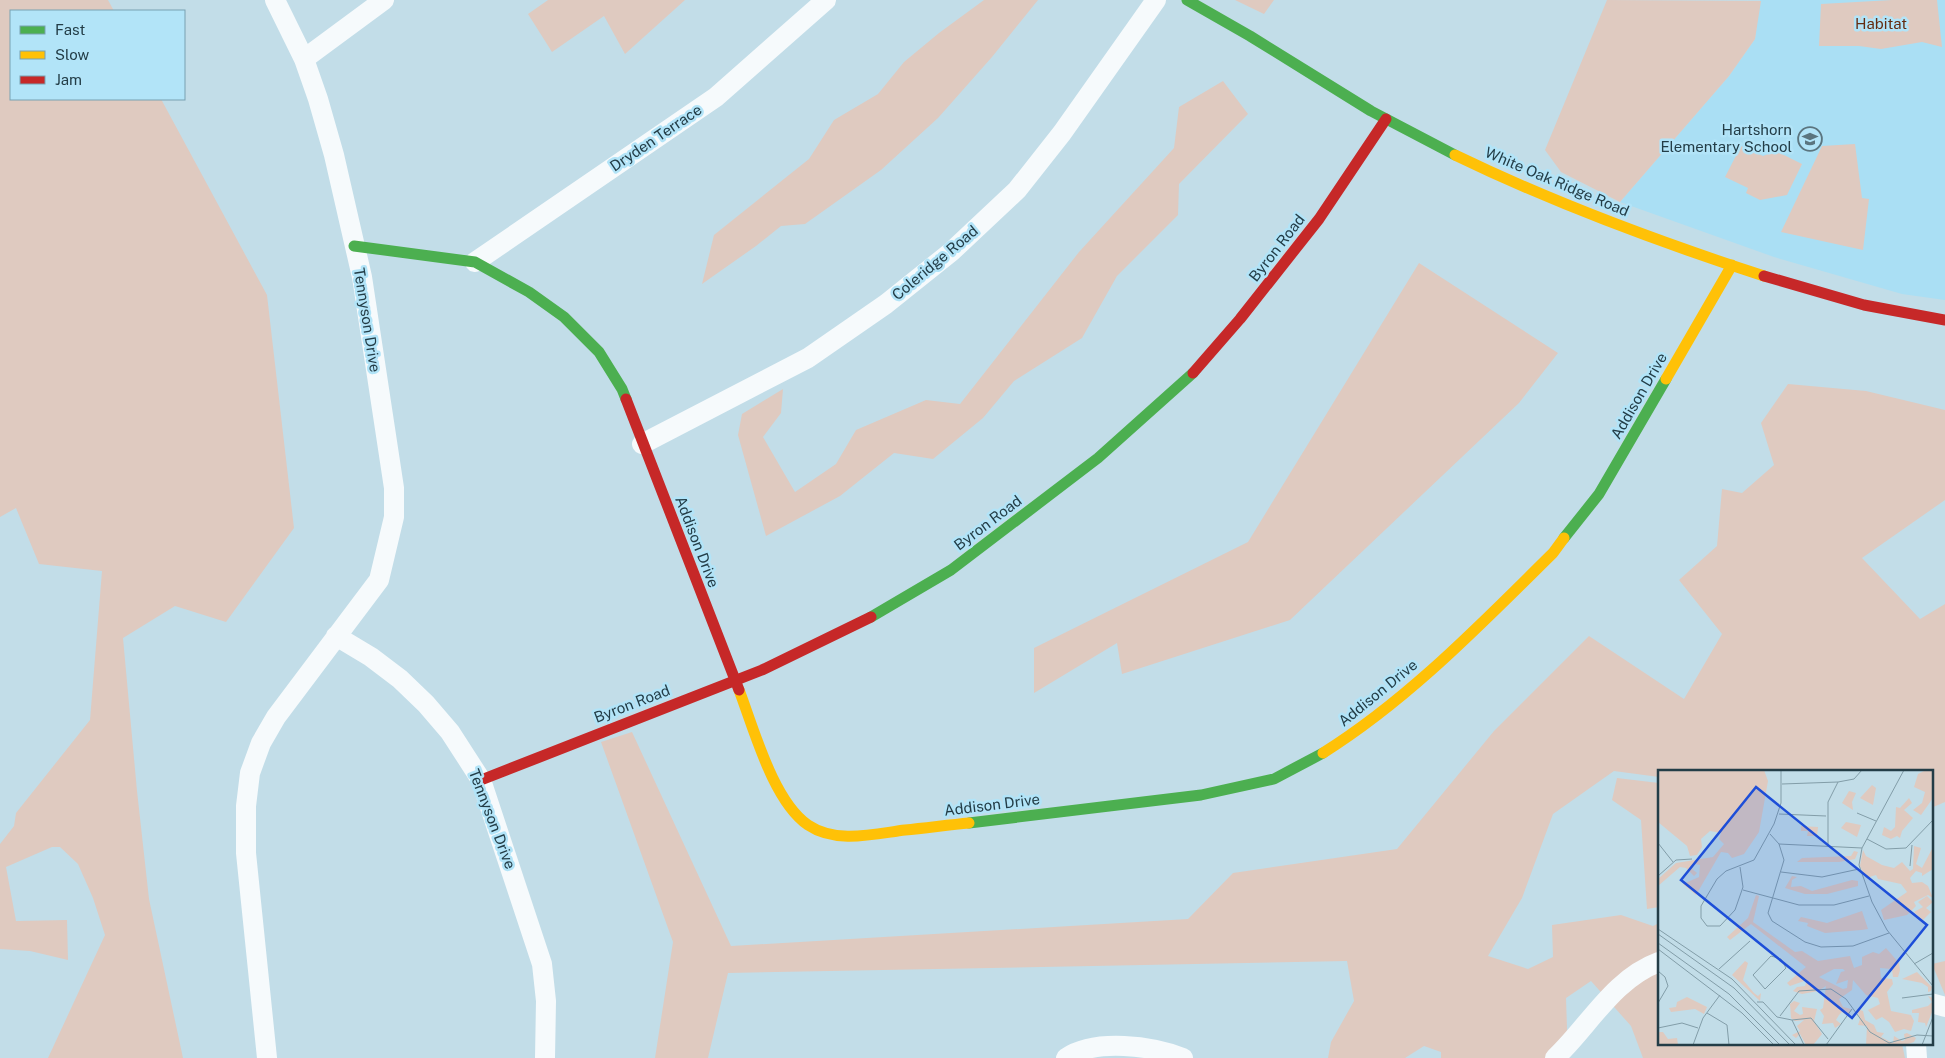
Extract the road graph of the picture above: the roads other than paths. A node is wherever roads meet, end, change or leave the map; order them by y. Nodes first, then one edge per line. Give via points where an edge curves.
1 (274, 0) edge
2 (384, 0) edge
3 (1156, 0) edge
4 (1187, 0) edge
5 (822, 1) edge
6 (304, 59) junction
7 (1386, 119) junction
8 (354, 246) junction
9 (475, 262) junction
10 (1732, 265) junction
11 (1945, 320) edge
12 (642, 444) junction
13 (336, 636) junction
14 (735, 680) junction
15 (481, 780) junction
16 (1658, 962) edge
17 (1932, 1003) edge
18 (1945, 1007) edge
19 (267, 1058) edge
20 (545, 1058) edge
21 (1066, 1058) edge
22 (1184, 1058) edge
23 (1555, 1058) edge

1 - 6 street, Tennyson Drive
2 - 6 street
3 - 12 street, Coleridge Road via 1062,133 1017,190 951,252 886,304 808,358
4 - 7 street, White Oak Ridge Road
5 - 9 street, Dryden Terrace via 716,97
6 - 8 street, Tennyson Drive via 334,155
7 - 10 street, White Oak Ridge Road via 1524,187
7 - 14 street, Byron Road via 1319,219 1240,319 1192,374 1098,458 951,570 884,610
8 - 9 street, Addison Drive
8 - 13 street, Tennyson Drive via 362,278 394,488 394,518 379,580
9 - 12 street, Addison Drive via 529,292 564,317 599,352 622,389
10 - 11 street, White Oak Ridge Road via 1836,299
10 - 14 street, Addison Drive via 1599,494 1553,553 1473,632 1402,695 1339,743 1274,779 1201,795 858,836 834,836 802,819 786,801
12 - 14 street, Addison Drive
13 - 15 street, Tennyson Drive via 371,657 426,704 450,732
13 - 19 street, Tennyson Drive via 276,717 261,743 250,773 246,853
14 - 15 street, Byron Road
15 - 20 street, Tennyson Drive via 542,964 546,1001
16 - 23 street via 1638,970 1589,1018
17 - 18 street
21 - 22 street via 1082,1050 1130,1046

